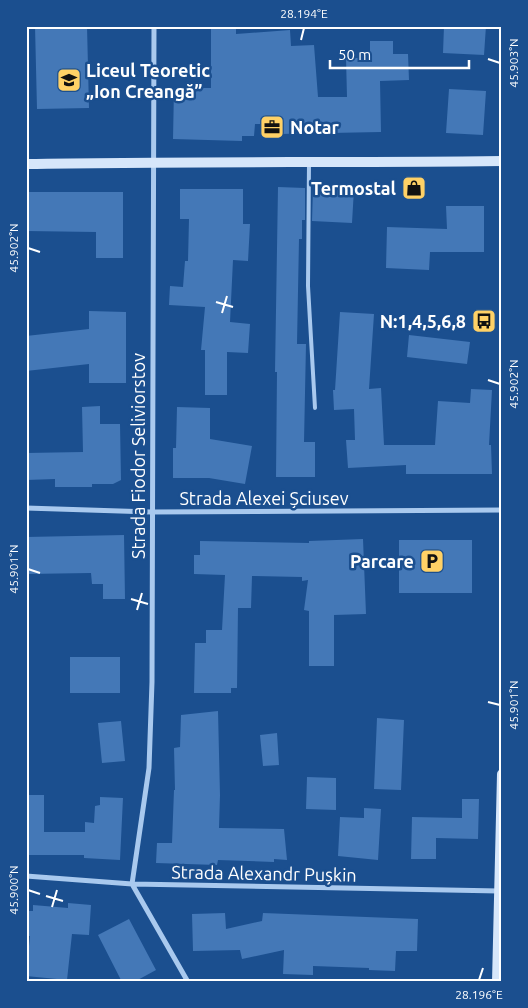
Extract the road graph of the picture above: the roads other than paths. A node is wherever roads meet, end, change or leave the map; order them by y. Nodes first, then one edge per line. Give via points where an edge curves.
1 (154, 26) edge
2 (502, 160) edge
3 (153, 162) junction
4 (309, 163) junction
5 (26, 164) edge
6 (315, 408) dead end
7 (26, 508) edge
8 (502, 510) edge
9 (151, 512) junction
10 (502, 774) edge
11 (26, 876) edge
12 (132, 884) junction
13 (500, 891) edge
14 (188, 982) edge
15 (497, 982) edge

1 - 3 street, Strada Fiodor Seliviorstov
2 - 4 main road
3 - 4 main road
3 - 5 main road
3 - 9 street, Strada Fiodor Seliviorstov
4 - 6 lane via 308,286
7 - 9 street, Strada Alexei Șciusev
8 - 9 street, Strada Alexei Șciusev
9 - 12 street, Strada Fiodor Seliviorstov via 149,768
10 - 13 main road
11 - 12 street, Strada Alexandr Pușkin
12 - 13 street, Strada Alexandr Pușkin
12 - 14 street
13 - 15 main road

